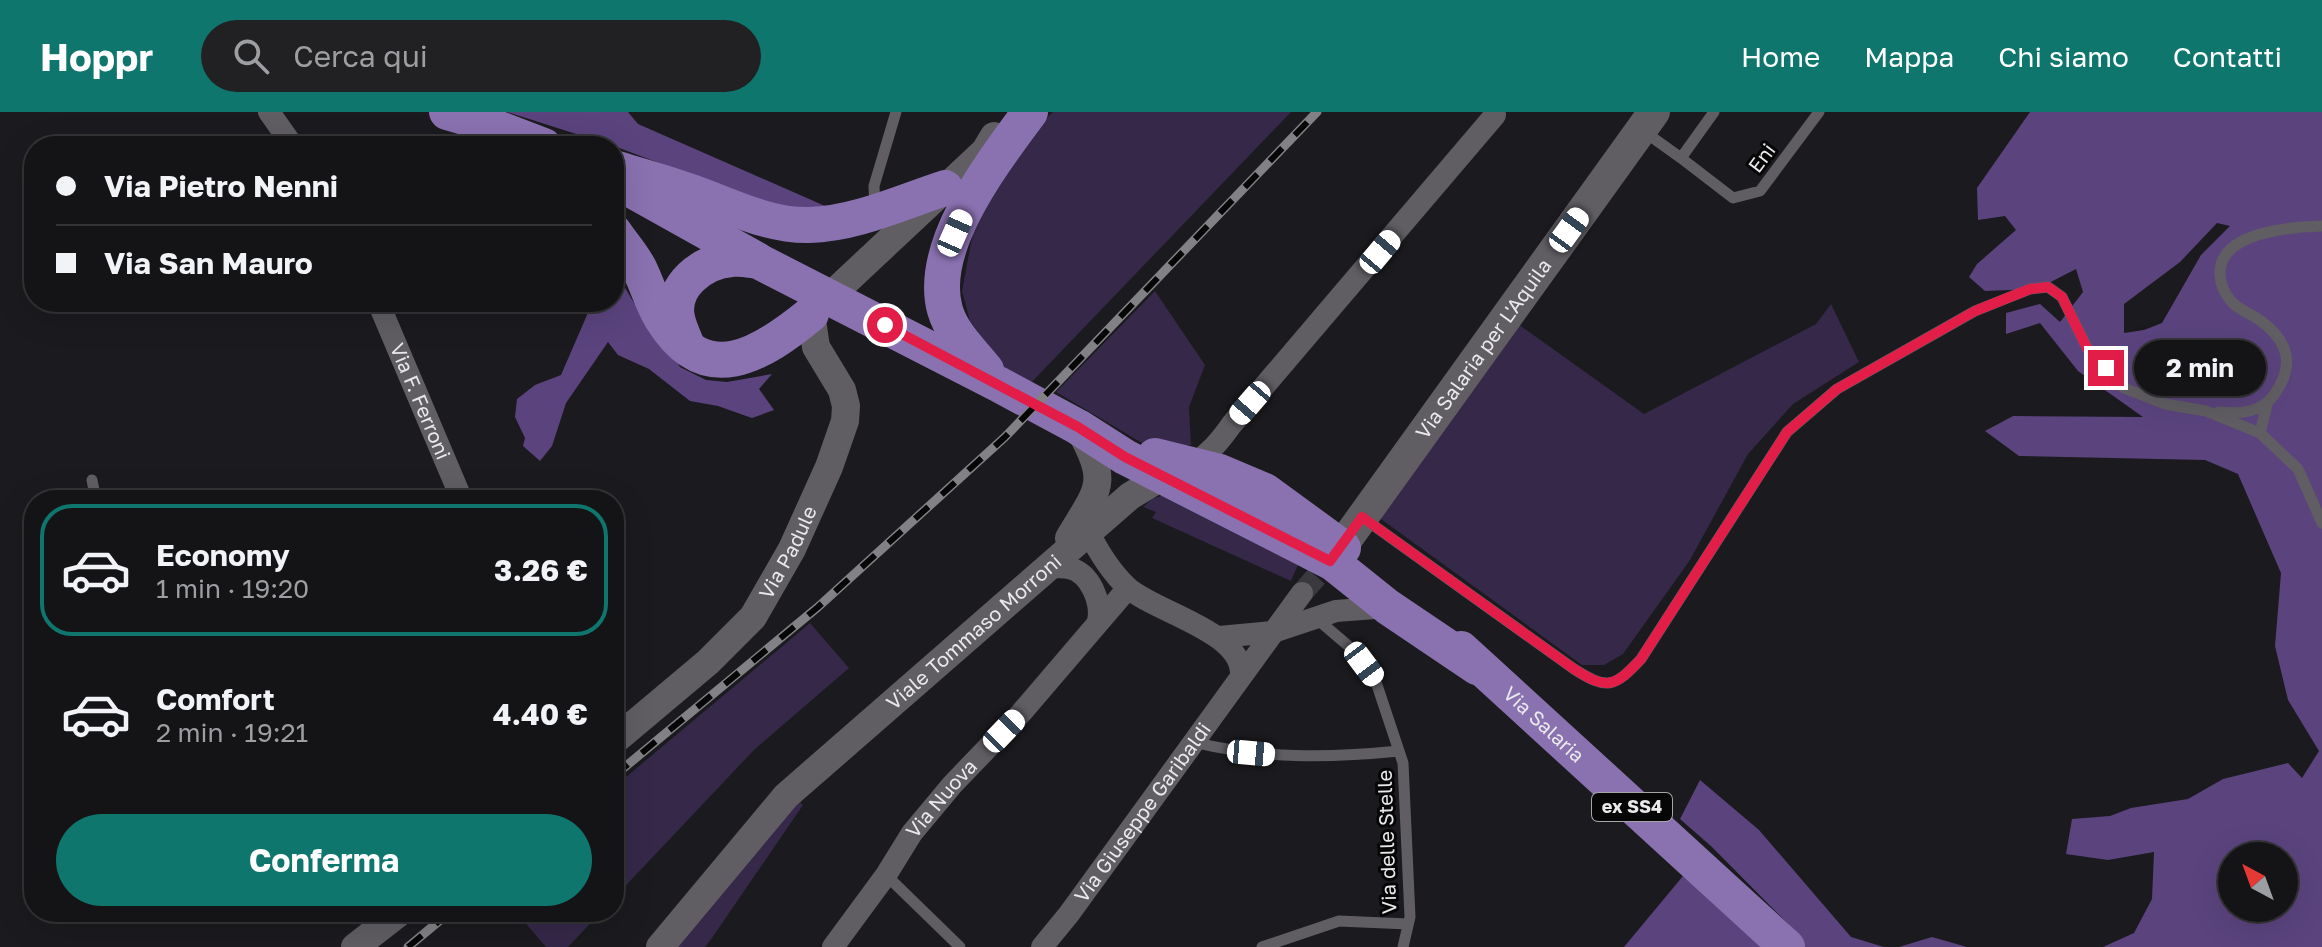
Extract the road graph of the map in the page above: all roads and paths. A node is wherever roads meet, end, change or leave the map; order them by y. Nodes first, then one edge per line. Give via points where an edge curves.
1 (269, 112) edge
2 (447, 112) edge
3 (896, 112) edge
4 (1008, 112) edge
5 (1028, 112) edge
6 (1714, 112) edge
7 (1819, 112) edge
8 (1495, 115) dead end
9 (1648, 121) edge
10 (289, 130) edge
11 (513, 136) edge
12 (985, 151) junction
13 (1681, 158) junction
14 (624, 171) edge
15 (624, 186) edge
16 (945, 188) junction
17 (875, 212) junction
18 (2322, 226) edge
19 (624, 246) edge
20 (758, 261) junction
21 (805, 298) junction
22 (382, 312) edge
23 (688, 348) junction
24 (998, 384) junction
25 (2267, 405) junction
26 (2206, 411) junction
27 (1232, 424) junction
28 (1078, 427) junction
29 (2260, 433) junction
30 (1125, 457) junction
31 (1204, 474) junction
32 (92, 480) dead end
33 (94, 490) edge
34 (458, 490) edge
35 (1134, 493) junction
36 (1289, 508) junction
37 (1365, 512) junction
38 (2322, 523) edge
39 (1088, 531) junction
40 (1052, 563) junction
41 (1328, 570) junction
42 (1128, 588) junction
43 (1388, 607) junction
44 (1317, 619) junction
45 (1098, 622) junction
46 (1273, 632) junction
47 (1219, 637) junction
48 (1477, 667) junction
49 (1241, 674) junction
50 (624, 730) edge
51 (1193, 742) junction
52 (1399, 751) junction
53 (886, 875) junction
54 (1408, 924) junction
55 (660, 947) edge
56 (833, 947) edge
57 (960, 947) edge
58 (1042, 947) edge
59 (1262, 947) edge
60 (1403, 947) edge
61 (1787, 947) edge

1 - 10 street
2 - 11 main road
3 - 17 lane via 874,186
4 - 12 street
5 - 12 street
5 - 24 main road via 964,215 942,277 945,308 955,333
6 - 13 lane
7 - 13 lane, Eni via 1760,191 1733,198
8 - 27 street
9 - 13 lane
9 - 37 main road, Via Salaria per L'Aquila
12 - 16 street
14 - 17 main road via 785,224 810,225
15 - 20 main road
16 - 17 main road
16 - 21 street
18 - 25 lane via 2250,237 2229,248 2220,264 2220,283 2232,303 2282,341 2289,360
19 - 23 main road via 660,316
20 - 21 main road
20 - 23 main road via 730,259 695,272 683,285 676,316
21 - 23 main road via 767,347 747,357 715,361
21 - 24 main road
21 - 50 street, Via Padule via 816,347 846,406 817,495 753,617 708,662
22 - 34 street, Via F. Ferroni
24 - 28 main road
25 - 26 lane via 2252,411
25 - 29 lane
26 - 29 lane
26 - 37 lane via 2165,404 2124,388 2087,348 2062,297 2048,287 1975,311 1837,389 1787,432 1641,659 1623,679 1610,684 1596,683 1574,669
27 - 31 street via 1212,450
27 - 31 street via 1229,459
28 - 30 main road
28 - 31 main road
28 - 40 street via 1096,459 1100,479
29 - 38 lane via 2298,469
30 - 31 main road
30 - 35 street
31 - 35 street, Viale Tommaso Morroni via 1155,481
31 - 36 main road via 1265,491
31 - 41 main road
32 - 33 lane
35 - 39 street, Viale Tommaso Morroni
36 - 37 main road via 1332,515
36 - 41 main road
37 - 41 main road, Via Salaria per L'Aquila
39 - 40 street, Viale Tommaso Morroni
39 - 42 street
40 - 45 street via 1083,579 1100,604
40 - 55 street, Viale Tommaso Morroni via 786,796
41 - 43 main road, Via Salaria / ex SS4
41 - 46 street, Via Giuseppe Garibaldi
41 - 48 main road, Via Salaria / ex SS4 via 1450,638
42 - 45 street, Via Nuova
42 - 47 street
43 - 44 street via 1336,611
43 - 48 main road, Via Salaria / ex SS4
44 - 46 street
44 - 52 lane, Via delle Stelle via 1352,649 1375,679
45 - 53 street, Via Nuova via 952,785
46 - 47 street
46 - 49 street, Via Giuseppe Garibaldi
47 - 49 street via 1238,658
48 - 61 main road, Via Salaria / ex SS4
49 - 51 street, Via Giuseppe Garibaldi
51 - 52 lane via 1273,755 1338,757
51 - 58 street, Via Giuseppe Garibaldi
52 - 54 lane, Via delle Stelle
53 - 56 street, Via Nuova
53 - 57 lane
54 - 59 lane via 1339,921
54 - 60 lane, Via delle Stelle

